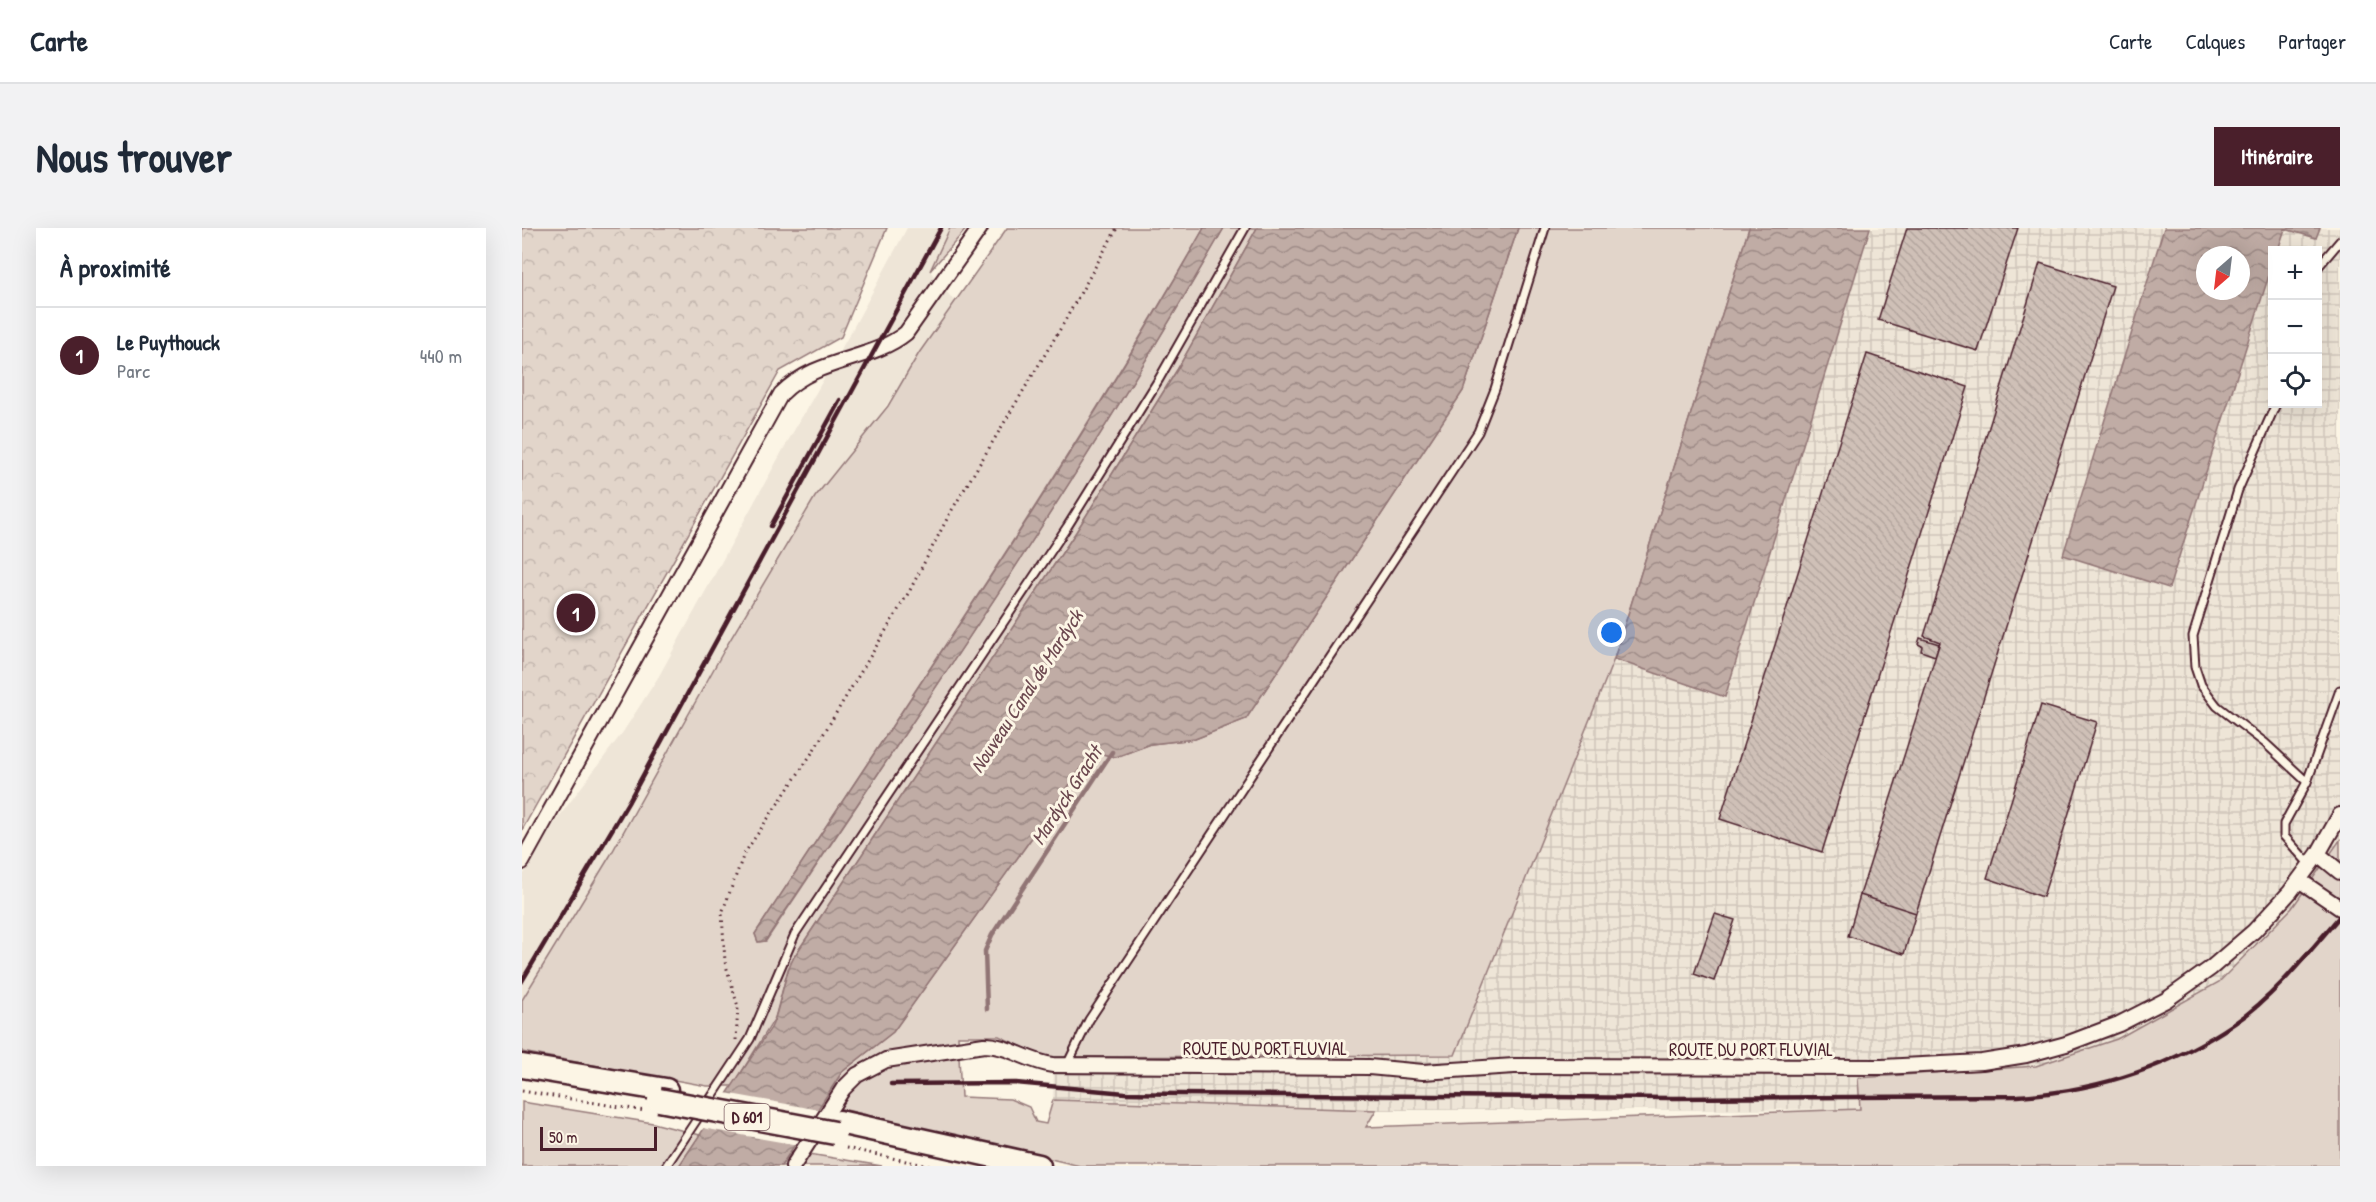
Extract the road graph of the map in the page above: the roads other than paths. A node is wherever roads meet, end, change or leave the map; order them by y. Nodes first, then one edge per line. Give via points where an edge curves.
1 (980, 228) edge
2 (1245, 228) edge
3 (1545, 228) edge
4 (2340, 241) edge
5 (2322, 262) edge
6 (2274, 408) edge
7 (2340, 690) edge
8 (2307, 782) junction
9 (2340, 815) edge
10 (2314, 859) junction
11 (522, 862) edge
12 (2340, 872) edge
13 (2299, 880) junction
14 (2340, 908) edge
15 (1067, 1065) junction
16 (526, 1076) edge
17 (836, 1134) junction
18 (666, 1166) edge
19 (793, 1166) edge
20 (989, 1166) edge
21 (1039, 1166) edge

1 - 11 street via 906,333 809,373 782,394
2 - 18 lane via 1160,379 1067,526 799,928 754,1030
3 - 15 lane via 1478,432 1089,1020
4 - 5 lane
6 - 8 lane via 2238,490 2193,636 2195,667 2201,685 2217,706
7 - 8 lane
8 - 10 lane via 2284,824 2284,836
9 - 10 street, ROUTE DU PORT FLUVIAL
10 - 12 street
10 - 13 street, ROUTE DU PORT FLUVIAL
13 - 14 street
13 - 15 street, ROUTE DU PORT FLUVIAL via 2234,950 2166,1000 2080,1039 2002,1059 1890,1067 1506,1066 1423,1072 1368,1067
15 - 19 street, ROUTE DU PORT FLUVIAL via 1046,1064 992,1045 886,1060 857,1075 843,1089
16 - 17 main road, D 601
17 - 20 main road, D 601
17 - 21 main road, D 601

